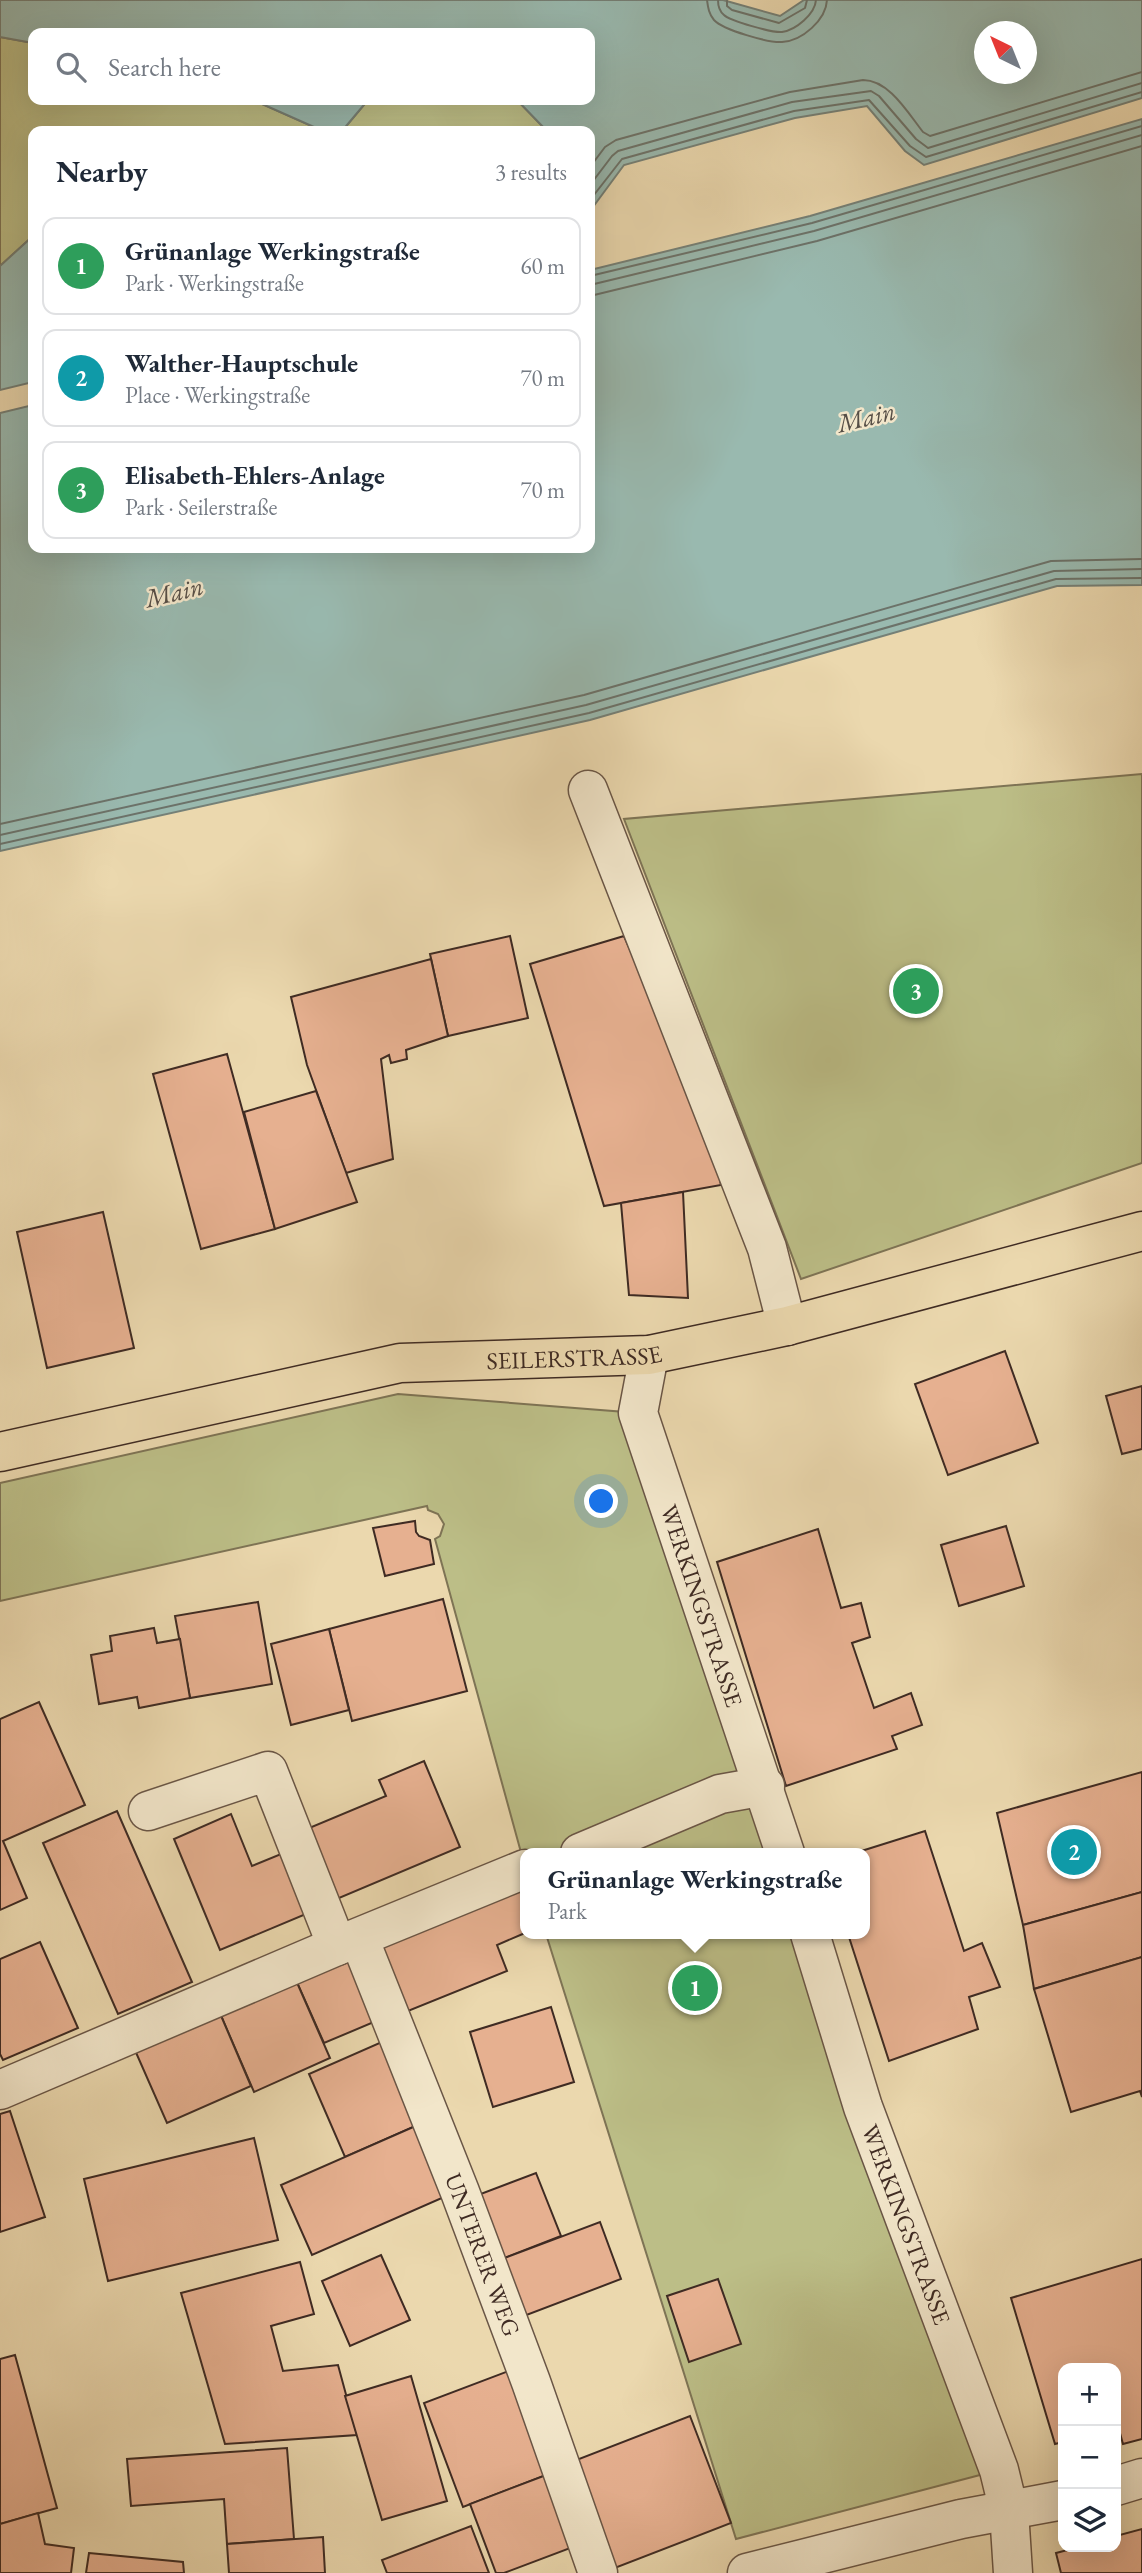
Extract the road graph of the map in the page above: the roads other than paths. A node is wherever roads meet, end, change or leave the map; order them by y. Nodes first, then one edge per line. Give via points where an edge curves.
1 (588, 790) dead end
2 (1142, 1231) edge
3 (787, 1326) junction
4 (649, 1355) junction
5 (0, 1452) edge
6 (765, 1786) junction
7 (148, 1811) dead end
8 (592, 1848) edge
9 (784, 1848) edge
10 (520, 1871) edge
11 (812, 1939) edge
12 (348, 1942) junction
13 (0, 2090) edge
14 (1142, 2478) edge
15 (1121, 2484) edge
16 (1058, 2501) edge
17 (1009, 2511) junction
18 (598, 2573) edge
19 (747, 2573) edge
20 (1013, 2573) edge

1 - 3 street via 767,1248
2 - 3 main road, SEILERSTRASSE
3 - 4 main road, SEILERSTRASSE
4 - 5 main road, SEILERSTRASSE via 400,1363
4 - 6 street, WERKINGSTRASSE via 638,1413
6 - 8 street via 720,1794
6 - 9 street, WERKINGSTRASSE
7 - 12 street, UNTERER WEG via 268,1771
10 - 12 street
11 - 17 street, WERKINGSTRASSE via 863,2107 999,2470
12 - 13 street
12 - 18 street, UNTERER WEG via 460,2192
14 - 15 street
16 - 17 street
17 - 19 street
17 - 20 street, WERKINGSTRASSE

